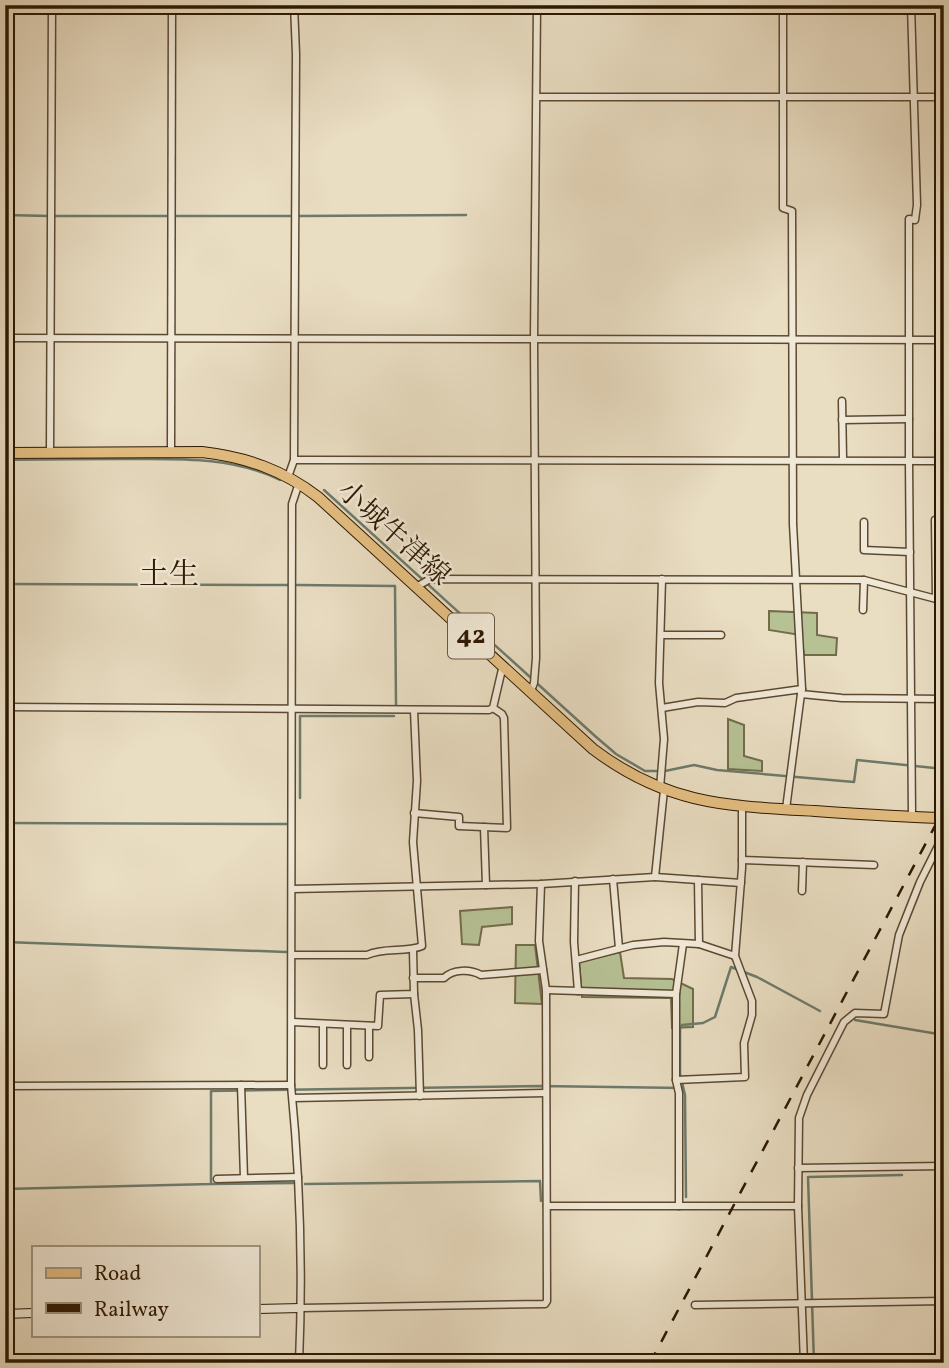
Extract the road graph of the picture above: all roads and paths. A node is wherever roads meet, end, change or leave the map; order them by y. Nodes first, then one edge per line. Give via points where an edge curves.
1 (52, 5) edge
2 (172, 5) edge
3 (293, 5) edge
4 (537, 5) edge
5 (783, 5) edge
6 (911, 5) edge
7 (537, 97) junction
8 (783, 97) junction
9 (915, 97) junction
10 (944, 97) edge
11 (5, 338) edge
12 (50, 339) junction
13 (169, 339) junction
14 (294, 340) junction
15 (534, 340) junction
16 (793, 340) junction
17 (909, 340) junction
18 (944, 340) edge
19 (842, 401) dead end
20 (909, 419) junction
21 (842, 420) junction
22 (171, 451) junction
23 (50, 452) junction
24 (5, 453) edge
25 (843, 459) junction
26 (294, 460) junction
27 (535, 460) junction
28 (793, 460) junction
29 (909, 461) junction
30 (944, 461) edge
31 (288, 477) junction
32 (299, 483) junction
33 (935, 520) dead end
34 (864, 522) dead end
35 (910, 552) junction
36 (535, 579) junction
37 (662, 579) junction
38 (796, 580) junction
39 (864, 580) junction
40 (422, 583) junction
41 (910, 591) junction
42 (940, 600) edge
43 (863, 610) dead end
44 (661, 635) junction
45 (722, 635) dead end
46 (503, 665) junction
47 (533, 683) junction
48 (801, 691) junction
49 (944, 699) edge
50 (911, 700) junction
51 (5, 707) edge
52 (493, 708) junction
53 (662, 708) junction
54 (293, 709) junction
55 (414, 710) junction
56 (662, 789) junction
57 (742, 807) junction
58 (786, 809) junction
59 (414, 813) junction
60 (912, 816) junction
61 (944, 818) edge
62 (484, 827) junction
63 (944, 834) edge
64 (742, 860) junction
65 (803, 862) junction
66 (874, 865) dead end
67 (655, 877) junction
68 (612, 879) junction
69 (698, 880) junction
70 (575, 881) junction
71 (741, 883) junction
72 (541, 884) junction
73 (486, 885) junction
74 (417, 887) junction
75 (292, 890) junction
76 (802, 891) dead end
77 (683, 944) junction
78 (699, 944) junction
79 (619, 948) junction
80 (413, 950) junction
81 (292, 955) junction
82 (734, 956) junction
83 (576, 960) junction
84 (543, 970) junction
85 (413, 978) junction
86 (546, 990) junction
87 (578, 991) junction
88 (414, 994) junction
89 (676, 994) junction
90 (292, 1022) junction
91 (323, 1024) junction
92 (347, 1025) junction
93 (369, 1026) junction
94 (369, 1057) dead end
95 (323, 1065) dead end
96 (347, 1065) dead end
97 (676, 1080) junction
98 (241, 1085) junction
99 (291, 1085) junction
100 (5, 1086) edge
101 (545, 1093) junction
102 (420, 1096) junction
103 (292, 1098) junction
104 (944, 1166) edge
105 (798, 1168) junction
106 (298, 1177) junction
107 (244, 1178) junction
108 (217, 1179) dead end
109 (547, 1206) junction
110 (679, 1206) junction
111 (798, 1206) junction
112 (944, 1301) edge
113 (802, 1303) junction
114 (695, 1305) dead end
115 (301, 1308) junction
116 (259, 1309) edge
117 (32, 1313) edge
118 (5, 1314) edge
119 (299, 1363) edge
120 (804, 1363) edge

1 - 12 street
2 - 13 street
3 - 14 street
4 - 7 street
5 - 8 street
6 - 9 street
7 - 8 street
7 - 15 street
8 - 9 street
8 - 16 street via 783,208 792,211
9 - 10 street
9 - 17 street via 917,205 915,220 909,219
11 - 12 street
12 - 13 street
12 - 23 street
13 - 14 street
13 - 22 street
14 - 15 street
14 - 26 street
15 - 16 street
15 - 27 street
16 - 17 street
16 - 28 street
17 - 18 street
17 - 20 street
19 - 21 street
20 - 21 street
20 - 29 street
21 - 25 street
22 - 23 main road, 小城牛津線 / 42
22 - 31 main road, 小城牛津線 / 42 via 244,458
23 - 24 main road, 小城牛津線 / 42
25 - 28 street
25 - 29 street
26 - 27 street
26 - 31 street
27 - 28 street
27 - 36 street
28 - 38 street
29 - 30 street
29 - 35 street
31 - 32 main road, 小城牛津線 / 42
32 - 40 main road, 小城牛津線 / 42
32 - 54 street via 292,504
33 - 42 street
34 - 35 street via 864,550
35 - 41 street
36 - 37 street
36 - 40 street
36 - 47 street
37 - 38 street
37 - 44 street
38 - 39 street
38 - 48 street
39 - 41 street
39 - 43 street
40 - 46 main road, 小城牛津線 / 42
41 - 42 street
41 - 50 street
44 - 45 street
44 - 53 street
46 - 47 main road, 小城牛津線 / 42
46 - 52 street
47 - 56 main road, 小城牛津線 / 42 via 608,760
48 - 50 street via 842,698
48 - 53 street
48 - 58 street
49 - 50 street
50 - 60 street
51 - 54 street
52 - 55 street
52 - 62 street via 504,718 507,828
53 - 56 street
54 - 55 street
54 - 75 street
55 - 59 street
56 - 57 main road, 小城牛津線 / 42
56 - 67 street
57 - 58 main road, 小城牛津線 / 42
57 - 64 street
58 - 60 main road, 小城牛津線 / 42
59 - 62 street via 459,817 459,826
59 - 74 street
60 - 61 main road, 小城牛津線 / 42
62 - 73 street
63 - 105 street via 899,935 884,1014 855,1013 844,1023 807,1095 799,1118
64 - 65 street
64 - 71 street
65 - 66 street
65 - 76 street
67 - 68 street
67 - 69 street
68 - 70 street
68 - 79 street
69 - 71 street
69 - 78 street
70 - 72 street
70 - 83 street
71 - 82 street
72 - 73 street
72 - 84 street
73 - 74 street
74 - 75 street
74 - 80 street via 422,946
75 - 81 street
77 - 78 street
77 - 79 street
77 - 89 street
78 - 82 street
79 - 83 street
80 - 81 street
80 - 85 street
81 - 90 street
82 - 97 street via 752,1001 744,1043 745,1077
83 - 87 street
84 - 85 street
84 - 86 street
85 - 88 street
86 - 87 street
86 - 101 street
87 - 89 street
88 - 93 street via 380,995 378,1026
88 - 102 street
89 - 97 street
90 - 91 street
90 - 99 street
91 - 92 street
91 - 95 street
92 - 93 street
92 - 96 street
93 - 94 street
97 - 110 street
98 - 99 street
98 - 100 street
98 - 107 street
99 - 103 street
101 - 102 street
101 - 109 street
102 - 103 street
103 - 106 street
104 - 105 street
105 - 111 street
106 - 107 street
106 - 115 street
107 - 108 street
109 - 110 street
109 - 115 street via 545,1304
110 - 111 street
111 - 113 street
112 - 113 street
113 - 114 street
113 - 120 street
115 - 116 street
115 - 119 street
117 - 118 street

